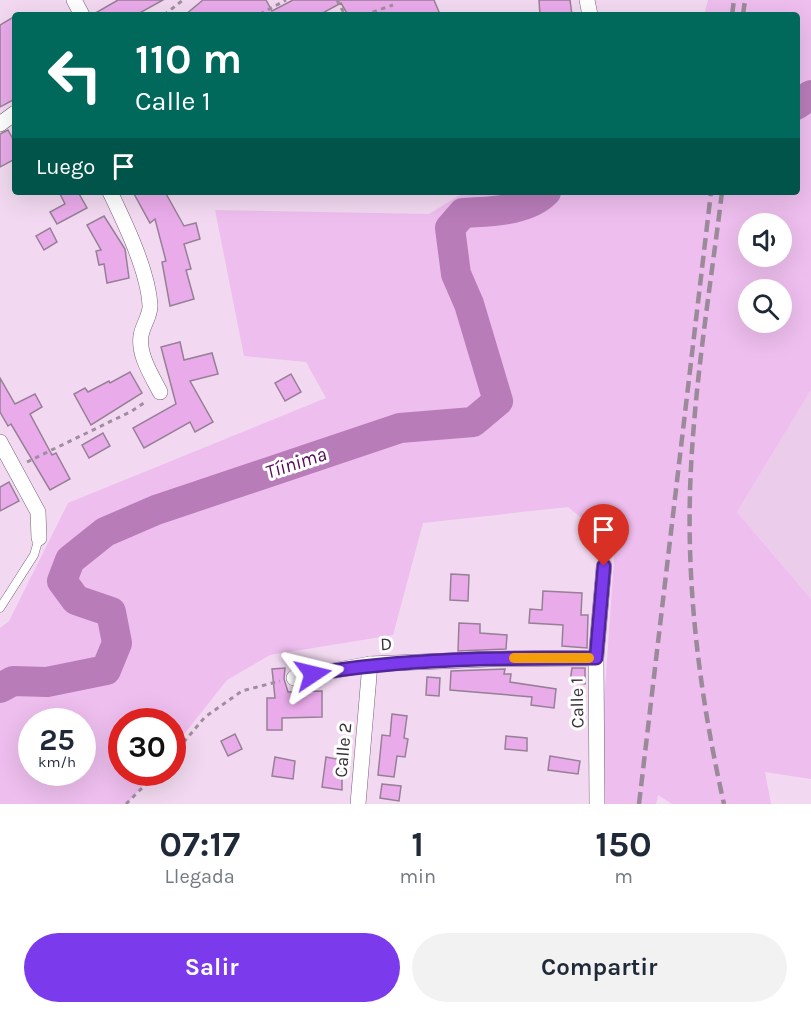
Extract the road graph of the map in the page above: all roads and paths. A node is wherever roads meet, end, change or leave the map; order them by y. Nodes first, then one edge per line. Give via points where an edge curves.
1 (183, 0) edge
2 (286, 0) edge
3 (393, 5) dead end
4 (168, 12) edge
5 (264, 12) edge
6 (373, 12) edge
7 (111, 195) edge
8 (160, 392) joint
9 (0, 442) edge
10 (15, 468) junction
11 (39, 538) joint
12 (604, 566) dead end
13 (0, 608) edge
14 (596, 658) junction
15 (370, 664) junction
16 (294, 678) joint
17 (186, 739) edge
18 (144, 786) edge
19 (126, 804) edge
20 (358, 804) edge
21 (597, 804) edge

1 - 4 path
2 - 5 path
3 - 6 path
7 - 8 street via 130,233 146,285 151,307 140,338 141,351
8 - 10 path via 132,411
9 - 10 street
10 - 11 street via 38,512
11 - 13 lane via 34,555
12 - 14 street, Calle 1
14 - 15 street, D
14 - 21 street, Calle 1
15 - 16 street, D
15 - 20 street, Calle 2
16 - 17 path via 242,691 205,717
18 - 19 path

